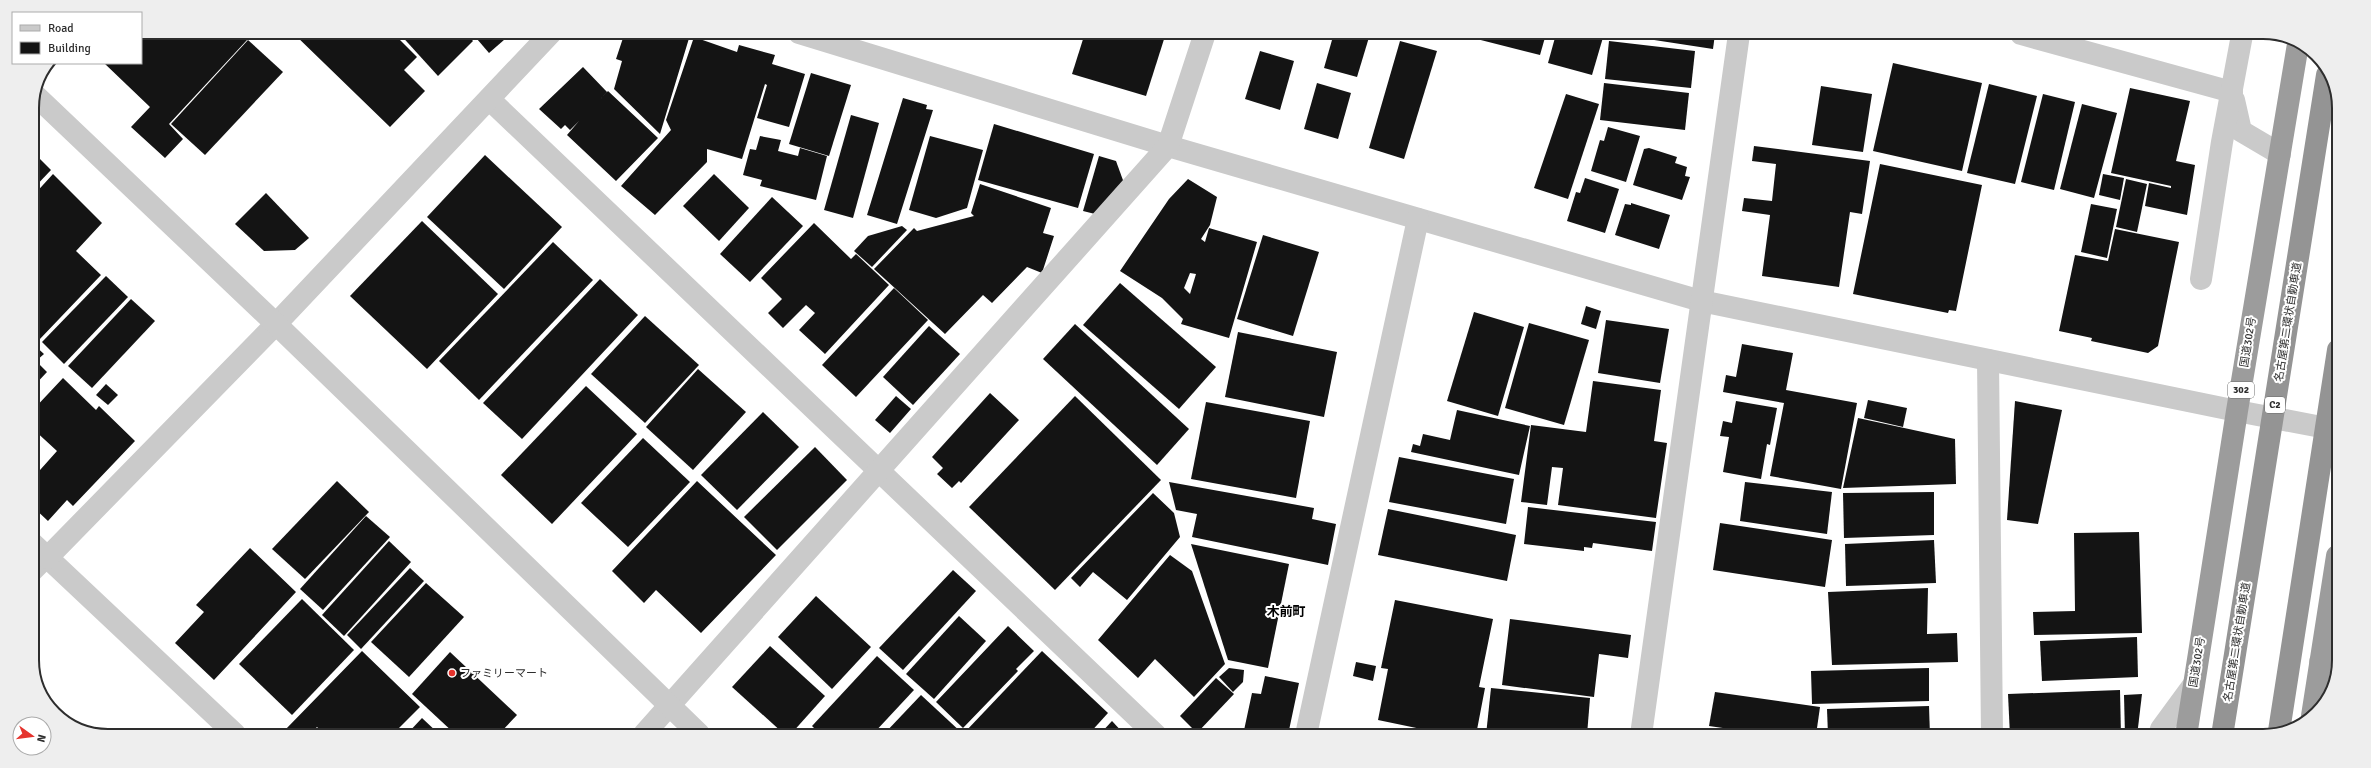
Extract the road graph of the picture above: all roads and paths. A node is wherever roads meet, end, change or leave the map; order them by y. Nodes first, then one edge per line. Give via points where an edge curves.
1 (544, 39) edge
2 (819, 39) edge
3 (1204, 39) edge
4 (1738, 39) edge
5 (2039, 39) edge
6 (2241, 39) edge
7 (2297, 48) edge
8 (2326, 80) edge
9 (2232, 92) junction
10 (488, 99) junction
11 (40, 100) edge
12 (1168, 146) junction
13 (2280, 154) junction
14 (1418, 219) junction
15 (2200, 279) dead end
16 (1701, 301) junction
17 (276, 324) junction
18 (1988, 360) junction
19 (2332, 389) edge
20 (2237, 411) junction
21 (2332, 429) edge
22 (879, 471) junction
23 (40, 551) edge
24 (2332, 618) edge
25 (2328, 667) edge
26 (2194, 684) junction
27 (2316, 703) edge
28 (669, 706) junction
29 (2279, 727) edge
30 (230, 729) edge
31 (648, 729) edge
32 (694, 729) edge
33 (1150, 729) edge
34 (1307, 729) edge
35 (1642, 729) edge
36 (1992, 729) edge
37 (2161, 729) edge
38 (2187, 729) edge
39 (2223, 729) edge

1 - 10 street
2 - 12 street
3 - 12 street
4 - 16 street
5 - 9 street
6 - 9 street
7 - 13 highway, 国道302号 / 302
8 - 39 highway, 名古屋第二環状自動車道 / C2, bridge
9 - 13 street via 2241,131
9 - 15 street
10 - 17 street
10 - 22 street
11 - 17 street
12 - 14 street
12 - 22 street
13 - 20 highway, 国道302号 / 302
14 - 16 street
14 - 34 street
16 - 18 street
16 - 35 street
17 - 23 street
17 - 28 street
18 - 20 street
18 - 36 street
19 - 29 highway, bridge
20 - 21 street
20 - 26 highway, 国道302号 / 302
22 - 28 street
22 - 33 street
23 - 30 street
24 - 25 highway
25 - 27 highway
26 - 37 street
26 - 38 highway, 国道302号 / 302
28 - 31 street
28 - 32 street

